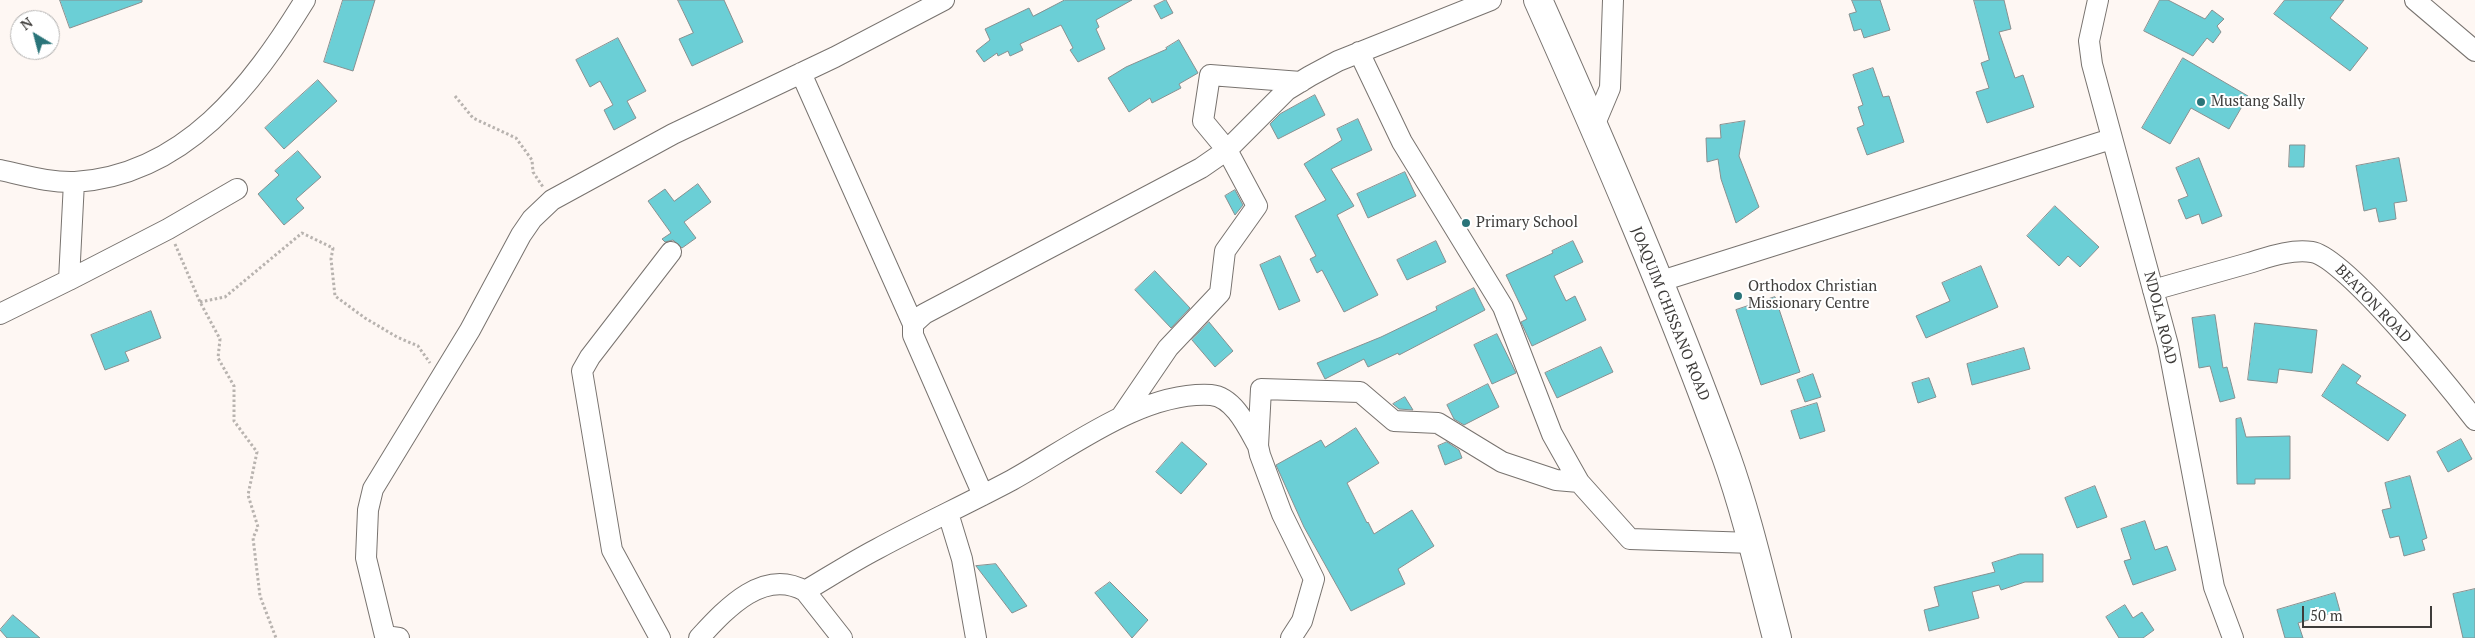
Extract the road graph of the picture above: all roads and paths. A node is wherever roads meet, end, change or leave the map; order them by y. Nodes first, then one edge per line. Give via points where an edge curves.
1 (306, 0) edge
2 (944, 0) edge
3 (1491, 0) edge
4 (1538, 0) edge
5 (1613, 0) edge
6 (2098, 0) edge
7 (2415, 0) edge
8 (2475, 51) edge
9 (1359, 52) junction
10 (801, 73) junction
11 (1301, 82) junction
12 (455, 96) dead end
13 (1594, 126) junction
14 (2111, 139) junction
15 (1228, 150) junction
16 (0, 170) edge
17 (74, 182) junction
18 (237, 189) dead end
19 (552, 200) junction
20 (168, 230) junction
21 (671, 252) dead end
22 (69, 280) junction
23 (1658, 282) junction
24 (2153, 290) junction
25 (200, 302) junction
26 (0, 314) edge
27 (913, 324) junction
28 (441, 377) junction
29 (1120, 419) junction
30 (2475, 420) edge
31 (1258, 446) junction
32 (1578, 482) junction
33 (983, 495) junction
34 (948, 513) junction
35 (1753, 543) junction
36 (805, 591) junction
37 (276, 638) edge
38 (399, 638) edge
39 (660, 638) edge
40 (699, 638) edge
41 (842, 638) edge
42 (976, 638) edge
43 (1291, 638) edge
44 (1777, 638) edge
45 (2232, 638) edge

1 - 17 street via 273,53 233,100 192,138 160,159 118,174
2 - 10 street
3 - 9 street
4 - 13 highway, JOAQUIM CHISSANO ROAD
5 - 13 street via 1610,88
6 - 14 street, NDOLA ROAD via 2089,41
7 - 8 street
9 - 11 street
9 - 32 street via 1402,142 1503,307 1552,434
10 - 19 street via 673,134
10 - 27 street
11 - 15 street via 1287,90
11 - 15 street via 1210,75 1203,121
12 - 19 path via 473,118 516,138 532,160 533,172
13 - 23 highway, JOAQUIM CHISSANO ROAD
14 - 23 street
14 - 24 street, NDOLA ROAD
15 - 27 street via 1201,168 924,314
15 - 29 street via 1256,206 1225,251 1220,293 1168,348
16 - 17 street
17 - 22 street
18 - 20 street
19 - 28 street via 521,235
20 - 22 street
20 - 25 path
21 - 39 street via 582,371 612,550
22 - 26 street
23 - 35 highway, JOAQUIM CHISSANO ROAD via 1726,456
24 - 30 street, BEATON ROAD via 2290,252 2314,252 2339,267 2366,294 2441,376
24 - 45 street, NDOLA ROAD via 2178,388 2214,587
25 - 28 path via 225,297 302,233 333,248 331,259 336,296 365,318 418,346
25 - 37 path via 220,339 218,358 234,386 234,421 257,452 248,495 258,528 253,538 260,596
27 - 33 street via 913,335
28 - 38 street via 374,489 368,510 368,567 385,636
29 - 31 street via 1146,406 1179,397 1213,395 1235,407
29 - 33 street
31 - 32 street via 1261,389 1360,392 1394,421 1438,423 1502,462 1556,480
31 - 43 street via 1282,514 1314,579 1302,621
32 - 35 street via 1630,539
33 - 34 street
34 - 36 street via 876,549
34 - 42 street via 962,560
35 - 44 highway, JOAQUIM CHISSANO ROAD
36 - 40 street via 795,585 772,585 754,591 733,603
36 - 41 street

